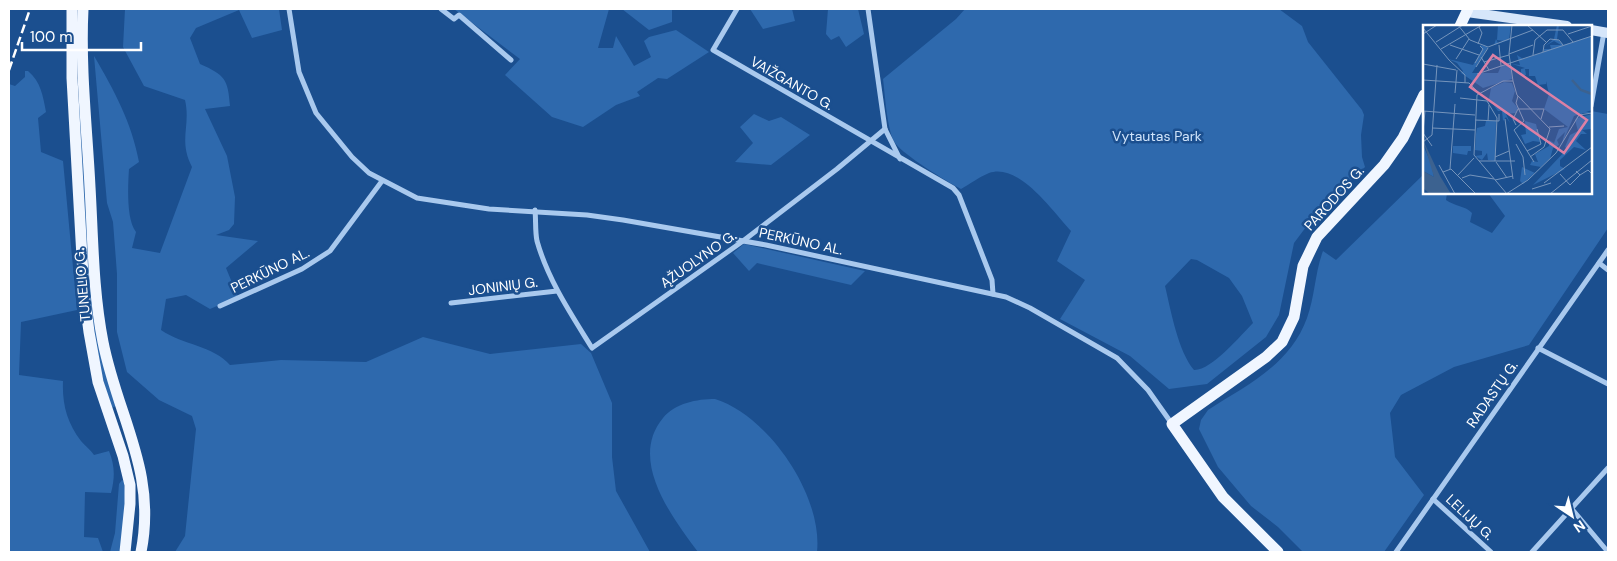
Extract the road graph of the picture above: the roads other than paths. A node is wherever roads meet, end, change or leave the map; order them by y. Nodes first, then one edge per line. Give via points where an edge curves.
1 (72, 9) edge
2 (83, 9) edge
3 (288, 9) edge
4 (441, 9) edge
5 (737, 9) edge
6 (868, 9) edge
7 (1512, 9) edge
8 (1467, 10) edge
9 (1525, 19) junction
10 (1460, 25) edge
11 (1561, 25) edge
12 (1592, 30) edge
13 (1606, 33) edge
14 (512, 60) dead end
15 (1423, 97) edge
16 (1592, 101) edge
17 (885, 129) junction
18 (869, 142) junction
19 (900, 159) junction
20 (382, 181) junction
21 (535, 210) junction
22 (744, 241) junction
23 (1608, 250) edge
24 (1599, 263) junction
25 (1608, 270) edge
26 (558, 291) junction
27 (993, 294) junction
28 (451, 303) dead end
29 (220, 306) dead end
30 (1538, 348) junction
31 (1608, 384) edge
32 (1172, 424) junction
33 (128, 428) junction
34 (115, 433) junction
35 (1608, 468) edge
36 (1433, 498) junction
37 (1571, 508) junction
38 (125, 552) edge
39 (141, 552) edge
40 (1278, 552) edge
41 (1396, 552) edge
42 (1491, 552) edge
43 (1532, 552) edge
44 (1608, 552) edge

1 - 34 main road, TUNELIO G. via 72,78 84,293 94,362
2 - 33 main road, TUNELIO G. via 97,300 111,375
3 - 20 street, PERKŪNO AL. via 299,72 316,112 352,157
4 - 14 street via 454,19 459,15
5 - 18 street, VAIŽGANTO G. via 713,50
6 - 17 street
7 - 9 street
8 - 9 street
8 - 10 main road
9 - 11 street
12 - 13 street
13 - 16 street
15 - 32 main road, PARODOS G. via 1403,138 1384,165 1317,237 1303,266 1294,316 1282,342
17 - 18 street, ĄŽUOLYNO G.
17 - 19 street
18 - 19 street, VAIŽGANTO G.
18 - 22 street, ĄŽUOLYNO G.
19 - 27 street, VAIŽGANTO G. via 956,191 992,280
20 - 21 street, PERKŪNO AL. via 433,202 489,209
20 - 29 street, PERKŪNO AL. via 330,251 302,269
21 - 22 street, PERKŪNO AL. via 588,215
21 - 26 street via 537,240
22 - 26 street, ĄŽUOLYNO G. via 592,348
22 - 27 street, PERKŪNO AL.
23 - 24 street, RADASTŲ G.
24 - 25 street
24 - 30 street, RADASTŲ G.
26 - 28 street, JONINIŲ G.
27 - 32 street, PERKŪNO AL. via 1025,305 1117,358 1148,390
30 - 31 street
30 - 36 street, RADASTŲ G.
32 - 40 main road via 1223,497
33 - 34 main road
33 - 39 main road, TUNELIO G. via 144,485
34 - 38 main road, TUNELIO G. via 130,485
35 - 37 street
36 - 41 street, RADASTŲ G.
36 - 42 street, LELIJŲ G.
37 - 43 street
37 - 44 street

